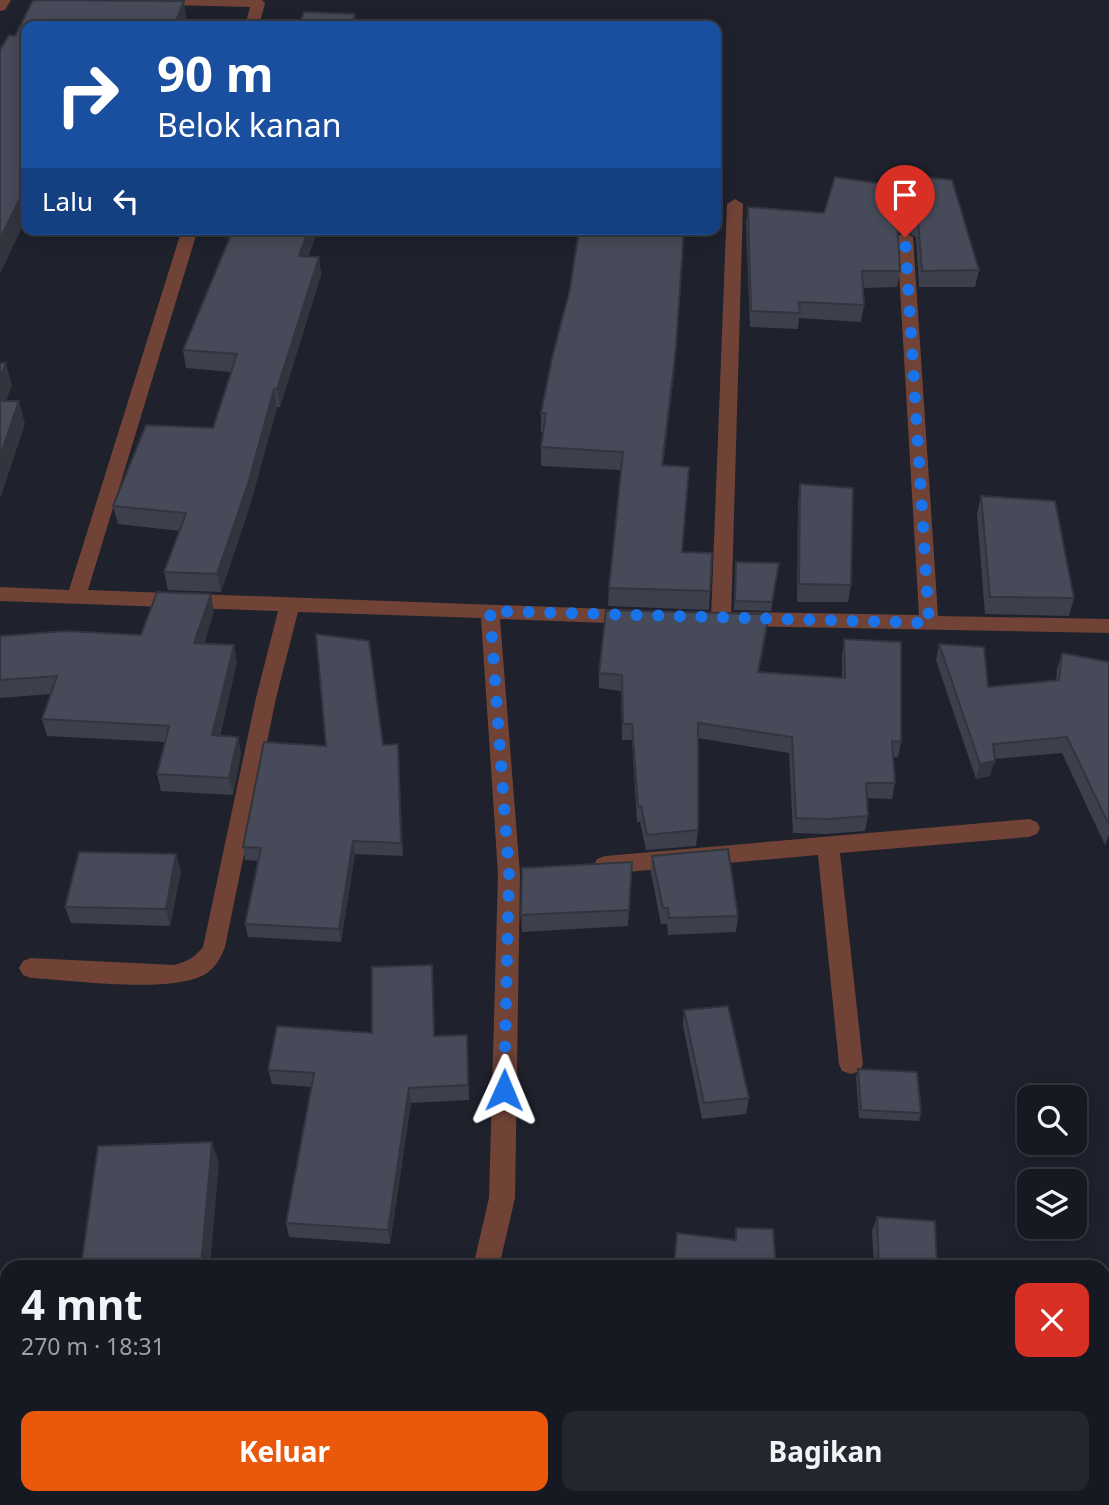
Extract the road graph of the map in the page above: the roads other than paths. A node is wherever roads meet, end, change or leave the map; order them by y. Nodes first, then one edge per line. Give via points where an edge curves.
1 (4, 0) edge
2 (132, 0) edge
3 (0, 7) edge
4 (253, 21) edge
5 (735, 204) dead end
6 (188, 235) edge
7 (905, 237) edge
8 (0, 594) edge
9 (76, 597) junction
10 (290, 604) junction
11 (490, 611) junction
12 (654, 617) edge
13 (695, 619) edge
14 (721, 619) junction
15 (929, 623) junction
16 (1109, 626) edge
17 (1029, 828) dead end
18 (828, 845) junction
19 (578, 868) edge
20 (537, 872) edge
21 (509, 874) junction
22 (31, 968) dead end
23 (851, 1064) dead end
24 (488, 1260) edge

1 - 3 street
2 - 4 street via 258,3
5 - 14 street
6 - 9 street
7 - 15 street
8 - 9 street
9 - 10 street
10 - 11 street
10 - 22 street via 208,960 192,971 174,975
11 - 12 street
11 - 21 street
13 - 14 street
14 - 15 street
15 - 16 street
17 - 18 street
18 - 19 street
18 - 23 street
20 - 21 street
21 - 24 street via 502,1198

